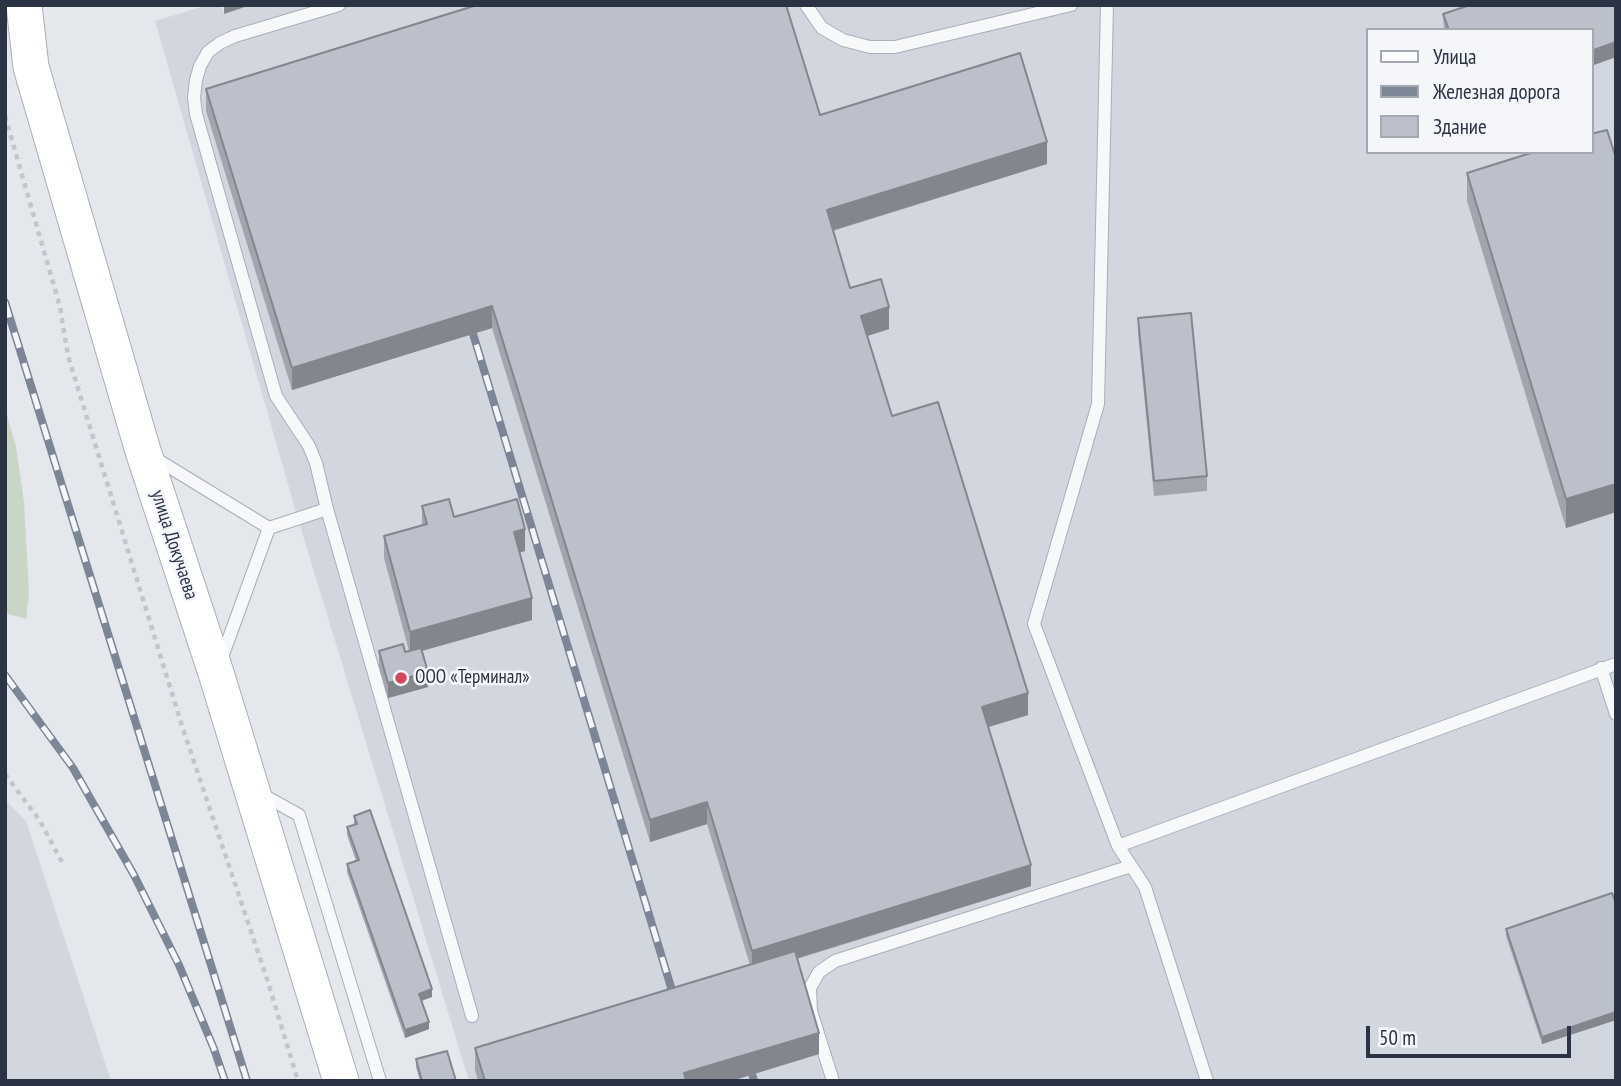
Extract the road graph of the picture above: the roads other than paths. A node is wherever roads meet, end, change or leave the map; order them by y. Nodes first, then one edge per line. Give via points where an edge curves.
1 (24, 5) edge
2 (339, 5) edge
3 (806, 5) edge
4 (1071, 5) edge
5 (1107, 5) edge
6 (143, 451) junction
7 (327, 509) junction
8 (269, 528) junction
9 (1616, 664) edge
10 (1601, 668) junction
11 (216, 673) junction
12 (1616, 714) edge
13 (252, 790) junction
14 (1118, 846) junction
15 (1131, 866) junction
16 (472, 1016) dead end
17 (341, 1081) edge
18 (380, 1081) edge
19 (833, 1081) edge
20 (1207, 1081) edge

1 - 6 main road, улица Докучаева via 31,67
2 - 7 lane via 220,43 200,66 194,97 276,396 309,446
3 - 4 lane via 822,28 842,40 895,47
5 - 14 lane via 1098,404 1034,624
6 - 8 lane
6 - 11 main road, улица Докучаева
7 - 8 lane
7 - 16 lane
8 - 11 lane
9 - 10 lane
10 - 12 lane
10 - 14 lane
11 - 13 main road, улица Докучаева
13 - 17 main road, улица Докучаева
13 - 18 lane via 299,815
14 - 15 lane
15 - 19 lane via 835,961 818,972 810,988 811,1012
15 - 20 lane via 1145,887

